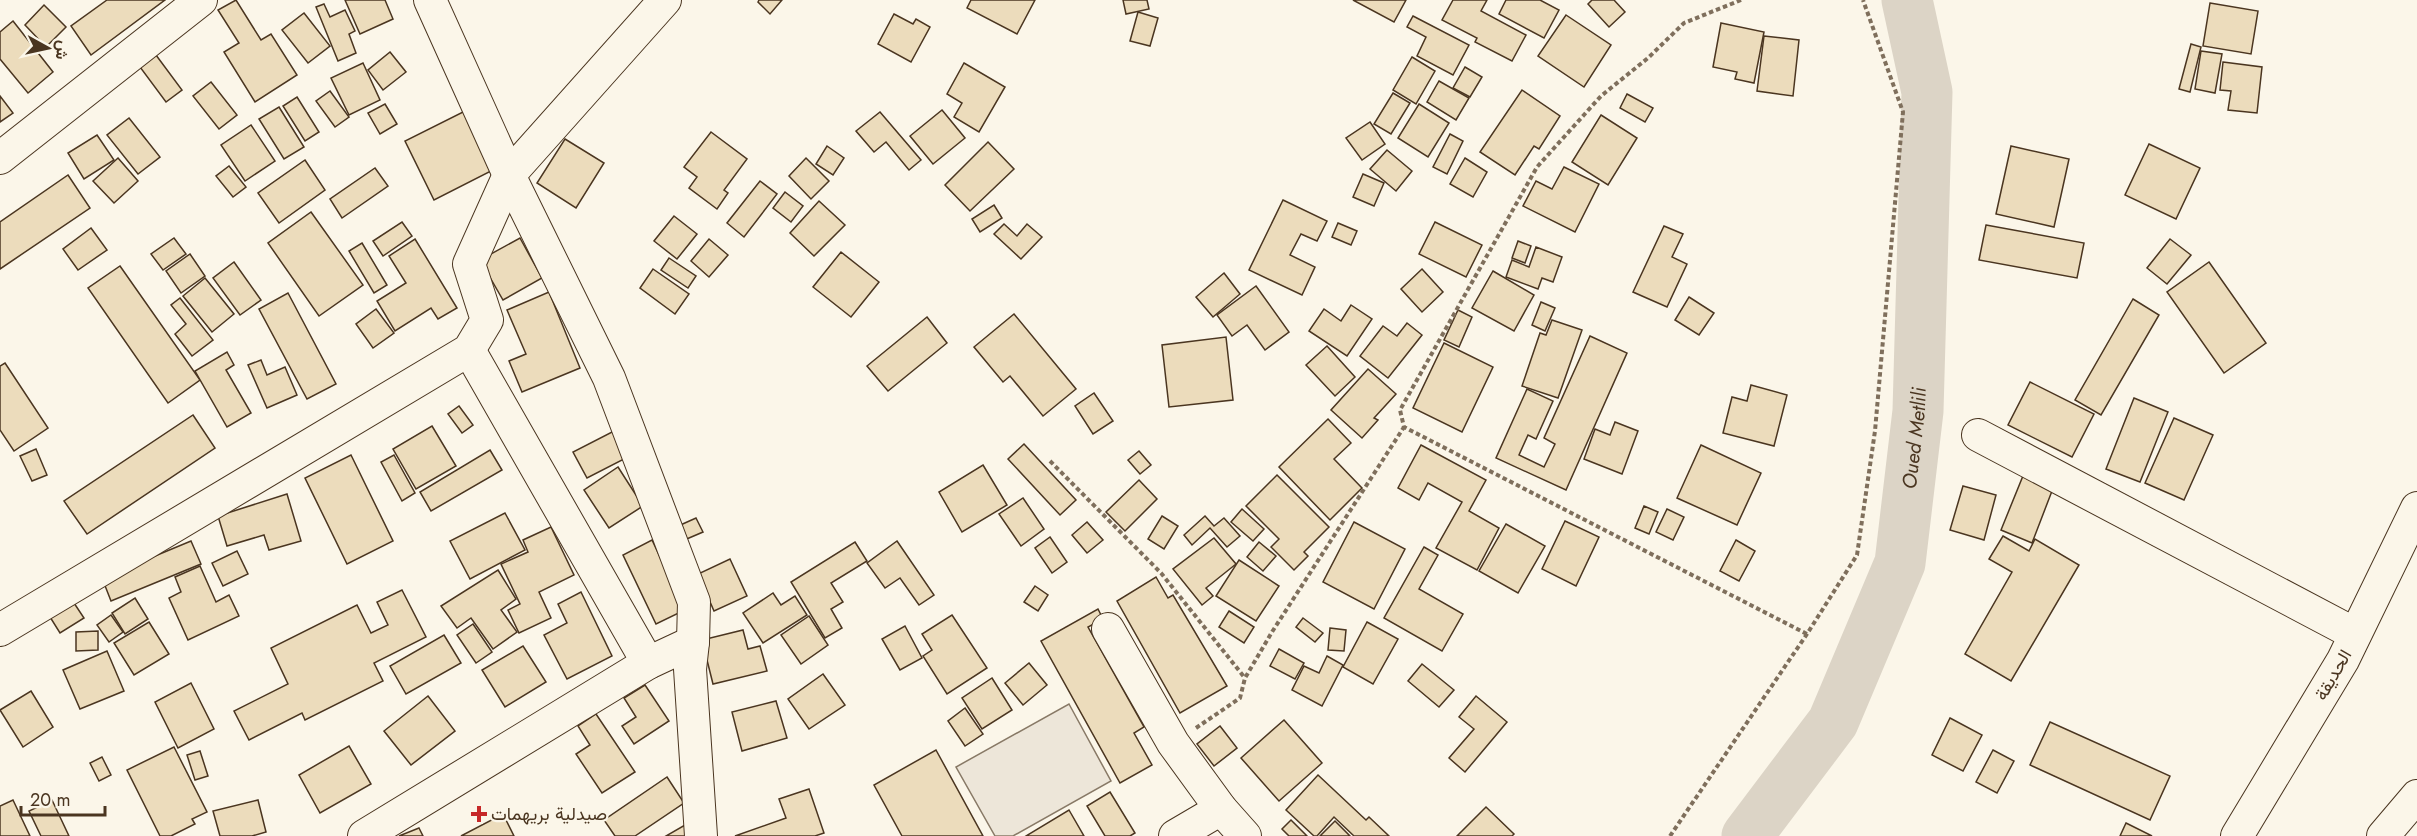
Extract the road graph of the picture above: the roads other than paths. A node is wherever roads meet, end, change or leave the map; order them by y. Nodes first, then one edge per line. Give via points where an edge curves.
1 (201, 0) edge
2 (430, 0) edge
3 (665, 0) edge
4 (0, 158) edge
5 (509, 176) junction
6 (469, 350) junction
7 (1978, 435) dead end
8 (2417, 508) edge
9 (1108, 629) dead end
10 (0, 630) edge
11 (2355, 634) junction
12 (693, 642) junction
13 (648, 663) junction
14 (2417, 796) edge
15 (1221, 809) junction
16 (364, 836) edge
17 (701, 836) edge
18 (1175, 836) edge
19 (1245, 836) edge
20 (2237, 836) edge
21 (2383, 836) edge

1 - 4 street
2 - 5 street
3 - 5 street
5 - 6 street via 469,264 487,320
5 - 12 street via 609,378 694,602
6 - 10 street
6 - 13 street
7 - 11 street
8 - 11 street, الحديقة
9 - 15 street via 1173,743
11 - 20 street, الحديقة
12 - 13 street
12 - 17 street via 690,669
13 - 16 street
14 - 21 street
15 - 18 street
15 - 19 street

